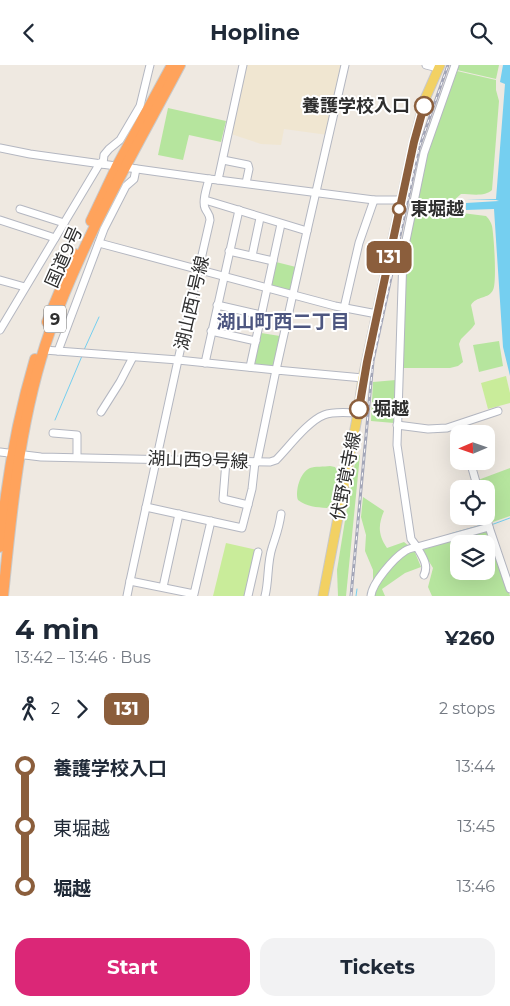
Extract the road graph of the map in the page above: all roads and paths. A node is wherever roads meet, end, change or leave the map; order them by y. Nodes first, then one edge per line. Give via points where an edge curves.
1 (150, 65) edge
2 (172, 65) edge
3 (180, 65) edge
4 (243, 65) edge
5 (345, 65) edge
6 (426, 65) edge
7 (455, 65) edge
8 (439, 67) edge
9 (0, 148) edge
10 (223, 160) junction
11 (102, 164) junction
12 (127, 168) junction
13 (209, 179) junction
14 (218, 180) junction
15 (246, 183) junction
16 (317, 192) junction
17 (205, 200) junction
18 (374, 200) junction
19 (401, 200) junction
20 (414, 202) junction
21 (459, 205) dead end
22 (20, 209) dead end
23 (239, 210) junction
24 (260, 217) junction
25 (0, 220) edge
26 (64, 223) junction
27 (281, 224) junction
28 (307, 231) junction
29 (55, 238) junction
30 (99, 243) junction
31 (84, 249) junction
32 (229, 251) junction
33 (96, 253) junction
34 (252, 256) junction
35 (273, 261) junction
36 (199, 269) junction
37 (223, 276) junction
38 (0, 280) edge
39 (25, 287) junction
40 (267, 288) junction
41 (292, 294) junction
42 (217, 305) junction
43 (344, 308) junction
44 (377, 313) junction
45 (261, 315) junction
46 (0, 331) edge
47 (211, 331) junction
48 (256, 341) junction
49 (44, 350) junction
50 (58, 351) junction
51 (133, 357) junction
52 (178, 360) junction
53 (205, 363) junction
54 (250, 367) junction
55 (276, 370) junction
56 (363, 378) junction
57 (498, 411) dead end
58 (101, 412) dead end
59 (358, 413) junction
60 (397, 425) junction
61 (460, 425) edge
62 (450, 427) edge
63 (53, 433) dead end
64 (0, 452) edge
65 (15, 454) junction
66 (77, 457) junction
67 (157, 459) junction
68 (226, 461) junction
69 (256, 462) junction
70 (248, 505) junction
71 (146, 507) junction
72 (281, 514) dead end
73 (179, 515) junction
74 (211, 521) junction
75 (489, 527) joint
76 (0, 547) edge
77 (417, 547) junction
78 (258, 552) dead end
79 (424, 575) dead end
80 (130, 581) junction
81 (163, 587) junction
82 (510, 589) edge
83 (3, 596) edge
84 (127, 596) edge
85 (248, 596) edge
86 (265, 596) edge
87 (323, 596) edge
88 (371, 596) edge

1 - 11 street via 140,106 120,140 104,155
2 - 12 highway, 国道9号 / 9
3 - 12 highway, 国道9号 / 9
4 - 10 street
5 - 16 street
6 - 8 street
7 - 20 street via 426,146
8 - 19 main road, 伏野覚寺線 via 425,99
9 - 11 street
10 - 14 street
10 - 15 street via 248,165
11 - 12 street
11 - 26 street
12 - 13 street
12 - 30 street via 134,179 126,186
12 - 31 highway, 国道9号 / 9
12 - 65 highway, 国道9号 / 9 via 65,274 42,334 17,423
13 - 14 street
13 - 17 street, 湖山西1号線
14 - 15 street
15 - 16 street
16 - 18 street
16 - 28 street
17 - 23 street
17 - 36 street, 湖山西1号線 via 210,220
18 - 19 street
18 - 43 street via 359,243
19 - 44 main road, 伏野覚寺線
20 - 21 street
20 - 60 street via 403,255
22 - 26 street
23 - 24 street
23 - 32 street
24 - 27 street
24 - 34 street
25 - 29 street
26 - 29 street
27 - 28 street
27 - 35 street
28 - 41 street
29 - 39 street
30 - 33 street
30 - 36 street
31 - 33 street
31 - 49 highway, 国道9号 / 9
32 - 34 street
32 - 37 street
33 - 50 street
34 - 35 street
35 - 40 street
36 - 37 street
36 - 52 street, 湖山西1号線
37 - 40 street
37 - 42 street
38 - 39 street
39 - 46 street
40 - 41 street
40 - 45 street
41 - 43 street
41 - 55 street
42 - 45 street
42 - 47 street
43 - 44 street
44 - 56 main road, 伏野覚寺線
45 - 48 street
47 - 48 street
47 - 53 street
48 - 54 street
49 - 50 street
49 - 65 highway, 国道9号 / 9
50 - 51 street
51 - 52 street
51 - 58 street
52 - 53 street, 湖山西1号線
52 - 67 street
53 - 54 street, 湖山西1号線
54 - 55 street, 湖山西1号線
55 - 56 street, 湖山西1号線
55 - 69 street
56 - 59 main road, 伏野覚寺線
57 - 61 street
59 - 69 street, 湖山西9号線 via 323,415 276,460
59 - 87 main road, 伏野覚寺線
60 - 62 street via 428,429
60 - 77 street via 410,539
63 - 66 street via 77,435
64 - 65 street, 湖山西9号線
65 - 66 street, 湖山西9号線
65 - 76 highway, 国道9号 / 9
65 - 83 highway, 国道9号 / 9
66 - 67 street, 湖山西9号線
67 - 68 street, 湖山西9号線
67 - 71 street
68 - 69 street, 湖山西9号線
68 - 70 street via 222,499
69 - 70 street
70 - 74 street via 242,528
71 - 73 street
71 - 80 street
72 - 86 street
73 - 74 street
73 - 81 street
74 - 81 street via 194,594
75 - 77 street
75 - 82 street
77 - 79 street via 426,565
77 - 88 street via 404,551 395,559
78 - 85 street
80 - 81 street
80 - 84 street

